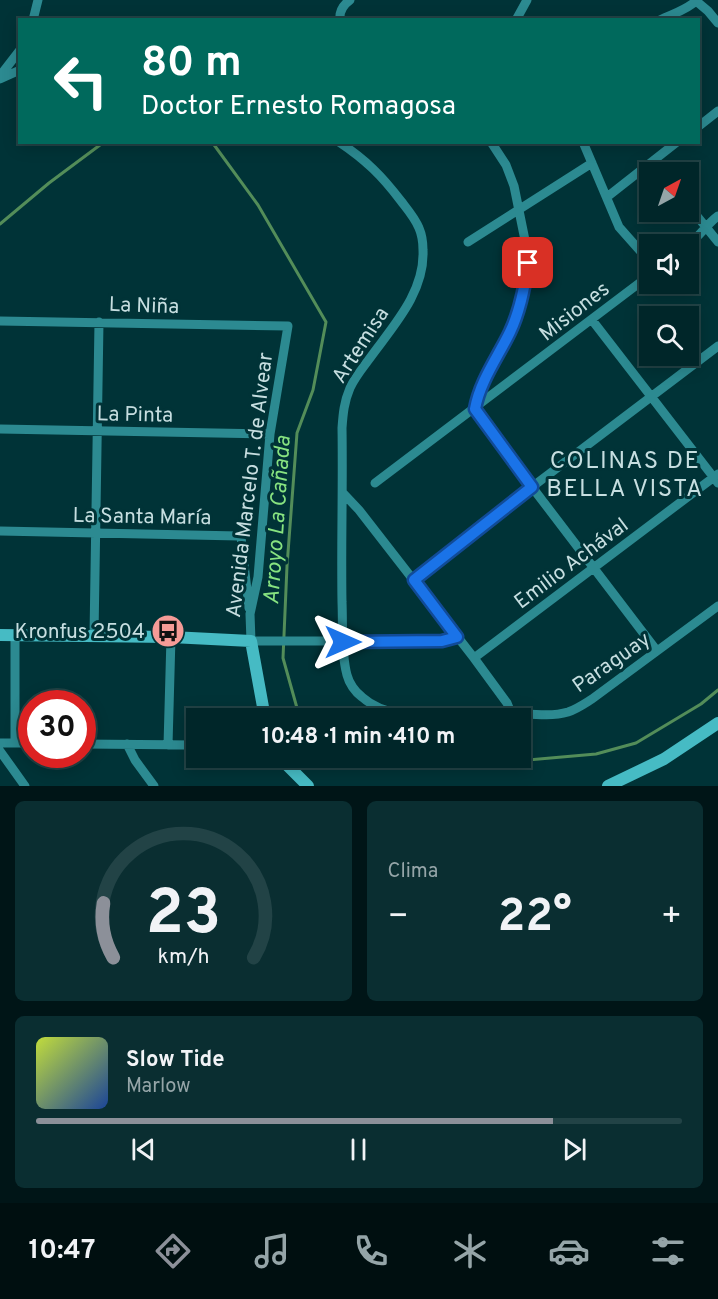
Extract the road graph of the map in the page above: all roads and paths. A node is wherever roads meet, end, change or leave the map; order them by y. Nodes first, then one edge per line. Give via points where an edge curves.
1 (38, 0) edge
2 (350, 0) edge
3 (527, 0) edge
4 (696, 0) edge
5 (34, 18) edge
6 (340, 18) edge
7 (517, 18) edge
8 (664, 18) edge
9 (718, 23) edge
10 (18, 53) edge
11 (18, 71) edge
12 (0, 77) edge
13 (718, 111) edge
14 (700, 125) edge
15 (342, 144) edge
16 (492, 144) edge
17 (584, 144) edge
18 (674, 144) edge
19 (654, 160) joint
20 (592, 163) junction
21 (607, 197) junction
22 (519, 209) junction
23 (718, 216) edge
24 (699, 219) edge
25 (706, 228) junction
26 (699, 236) edge
27 (468, 242) dead end
28 (718, 242) edge
29 (639, 250) edge
30 (639, 284) edge
31 (592, 320) junction
32 (0, 321) edge
33 (99, 322) junction
34 (288, 326) joint
35 (718, 346) edge
36 (652, 396) junction
37 (475, 409) junction
38 (0, 429) edge
39 (97, 431) junction
40 (270, 434) junction
41 (716, 478) edge
42 (375, 483) dead end
43 (532, 487) junction
44 (343, 493) junction
45 (0, 531) edge
46 (95, 533) junction
47 (594, 567) junction
48 (414, 580) junction
49 (718, 606) edge
50 (250, 614) junction
51 (0, 635) edge
52 (15, 635) junction
53 (94, 636) junction
54 (171, 637) junction
55 (457, 637) junction
56 (251, 640) junction
57 (343, 642) junction
58 (657, 651) junction
59 (474, 658) junction
60 (263, 708) edge
61 (381, 708) edge
62 (509, 708) edge
63 (531, 714) edge
64 (718, 723) edge
65 (0, 743) edge
66 (15, 743) joint
67 (96, 744) edge
68 (127, 744) junction
69 (168, 745) junction
70 (186, 745) edge
71 (0, 752) edge
72 (290, 768) edge
73 (26, 786) edge
74 (154, 786) edge
75 (308, 786) edge
76 (608, 786) edge

1 - 5 street
2 - 6 street via 340,11
3 - 7 street
4 - 8 street
4 - 9 street
10 - 12 street
11 - 12 street
13 - 14 street
15 - 44 street, Artemisa via 373,167 410,213 420,229 424,261 412,297 356,378 346,399 342,429
16 - 22 street via 506,165
17 - 20 street
18 - 19 street
19 - 21 street
20 - 21 street
20 - 22 street
21 - 29 street via 619,227
22 - 27 street
22 - 37 street via 527,250 526,276 516,318 482,385
23 - 25 street
24 - 25 street
25 - 26 street
25 - 28 street
30 - 31 street, Misiones
31 - 36 street
31 - 37 street, Misiones
32 - 33 street, La Niña
33 - 34 street, La Niña
33 - 39 street
34 - 40 street, Avenida Marcelo T. de Alvear
35 - 36 street
36 - 41 street
36 - 43 street
37 - 42 street, Misiones
37 - 43 street
38 - 39 street, La Pinta
39 - 40 street, La Pinta
39 - 46 street
40 - 50 street, Avenida Marcelo T. de Alvear via 258,577
41 - 47 street, Emilio Achával
43 - 47 street
43 - 48 street
44 - 48 street
44 - 57 street, Artemisa
45 - 46 street, La Santa María
46 - 50 street, La Santa María via 241,537
46 - 53 street
47 - 58 street
47 - 59 street, Emilio Achával
48 - 55 street
49 - 58 street, Paraguay
50 - 56 street, Avenida Marcelo T. de Alvear
51 - 52 main road
52 - 53 main road
52 - 66 street
53 - 54 main road
54 - 56 main road
54 - 69 street
55 - 57 street via 442,641
55 - 59 street
56 - 57 street
56 - 60 main road, Avenida Marcelo T. de Alvear
57 - 61 street, Paraguay via 346,673 354,690
58 - 63 street, Paraguay via 579,707 567,712
59 - 62 street
64 - 76 main road via 664,759
65 - 66 street
67 - 68 street
68 - 69 street
68 - 74 street
69 - 70 street
71 - 73 street
72 - 75 main road

